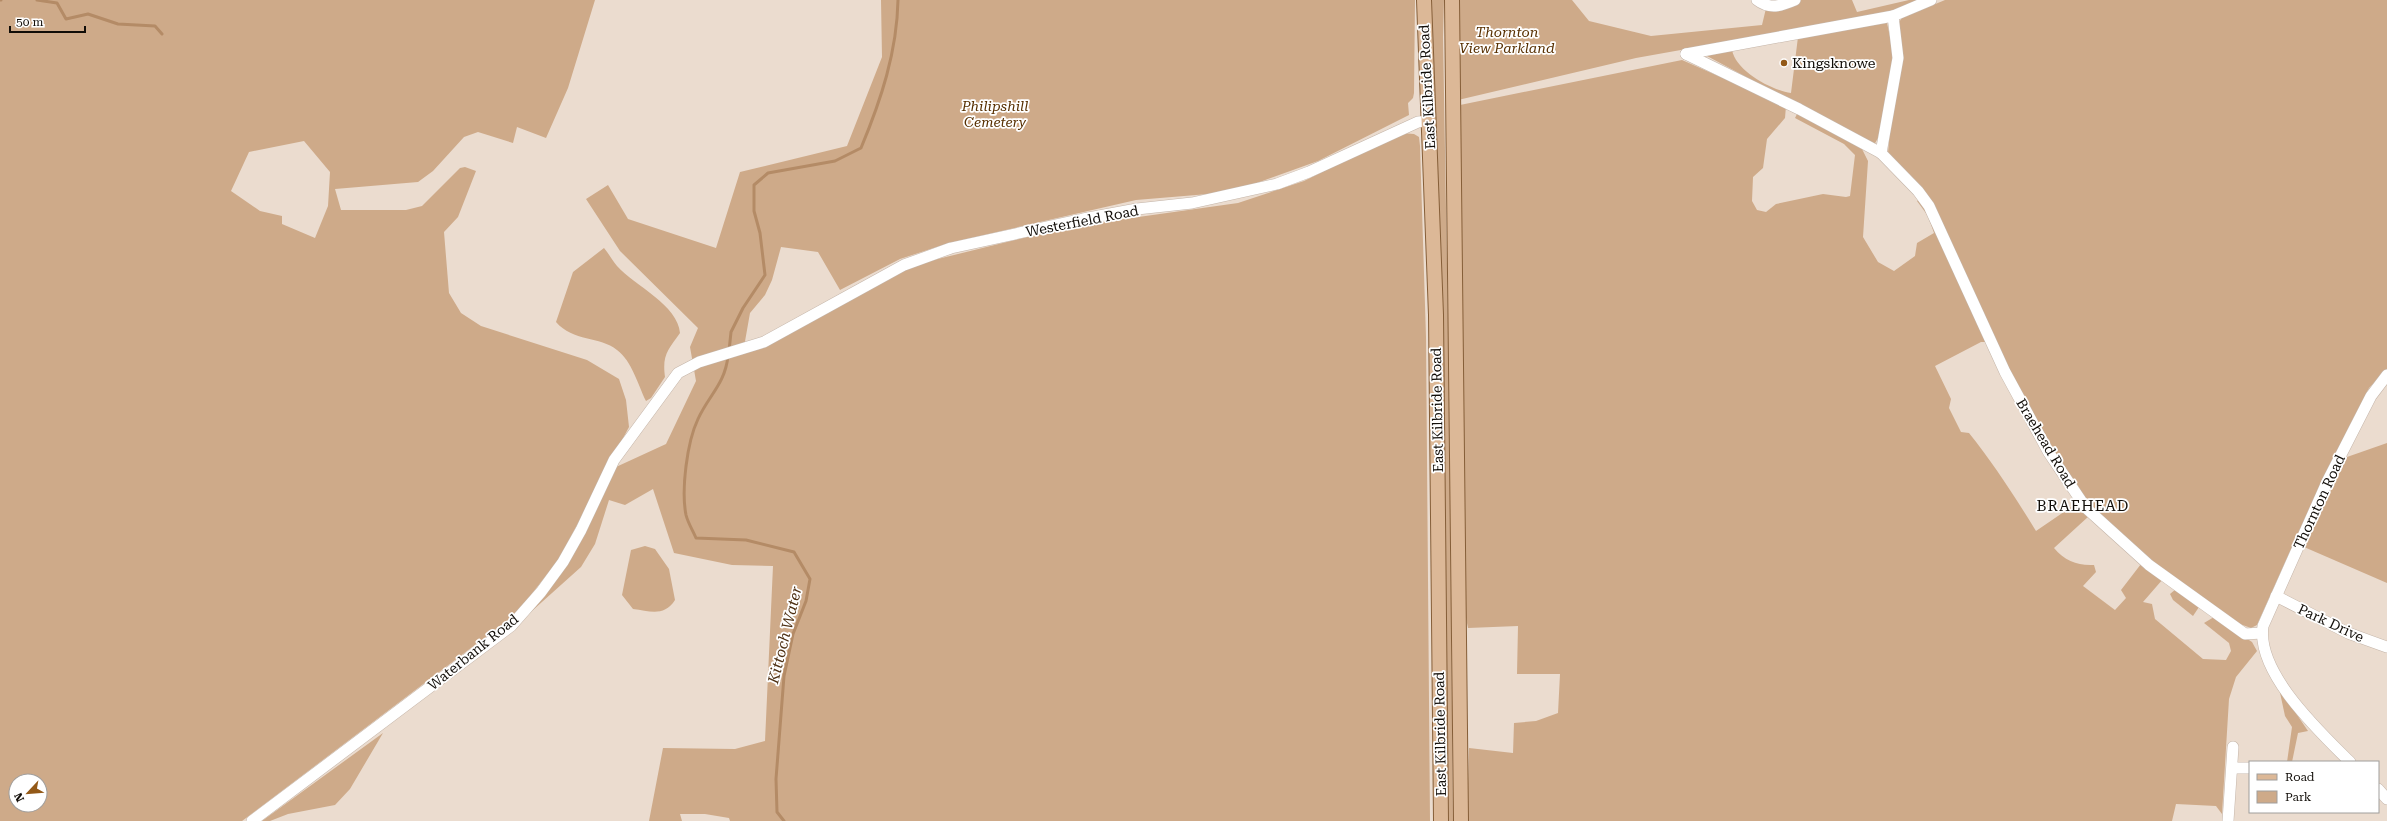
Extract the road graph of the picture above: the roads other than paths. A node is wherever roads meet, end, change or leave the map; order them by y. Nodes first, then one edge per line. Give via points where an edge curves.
1 (1424, 0) edge
2 (1452, 0) edge
3 (1757, 0) edge
4 (1795, 0) edge
5 (1930, 0) edge
6 (1893, 16) junction
7 (1430, 121) junction
8 (1880, 153) junction
9 (699, 362) joint
10 (2387, 375) edge
11 (2276, 596) junction
12 (2262, 633) junction
13 (2387, 647) edge
14 (2233, 747) dead end
15 (2349, 761) edge
16 (2232, 768) junction
17 (2249, 768) edge
18 (2379, 790) edge
19 (2387, 799) edge
20 (252, 821) edge
21 (1441, 821) edge
22 (1461, 821) edge
23 (2228, 821) edge

1 - 7 main road, East Kilbride Road
2 - 22 main road, East Kilbride Road
3 - 4 street via 1768,6 1778,7
5 - 6 street
6 - 8 street via 1898,58
6 - 8 street, Braehead Road via 1686,54 1799,108
7 - 9 street, Westerfield Road via 1418,122 1277,184 1192,203 1137,209 1083,219 951,248 904,265 764,342
7 - 21 main road, East Kilbride Road via 1436,315
8 - 12 street, Braehead Road via 1918,191 1929,206 2005,372 2049,453 2086,508 2149,565 2245,634
9 - 20 street, Waterbank Road via 678,372 614,460 582,530 563,562 511,626
10 - 11 street, Thornton Road via 2356,422
11 - 12 street, Thornton Road
11 - 13 street, Park Drive via 2348,633
12 - 15 street via 2274,672 2293,702
14 - 16 street
16 - 17 street
16 - 23 street
18 - 19 street

